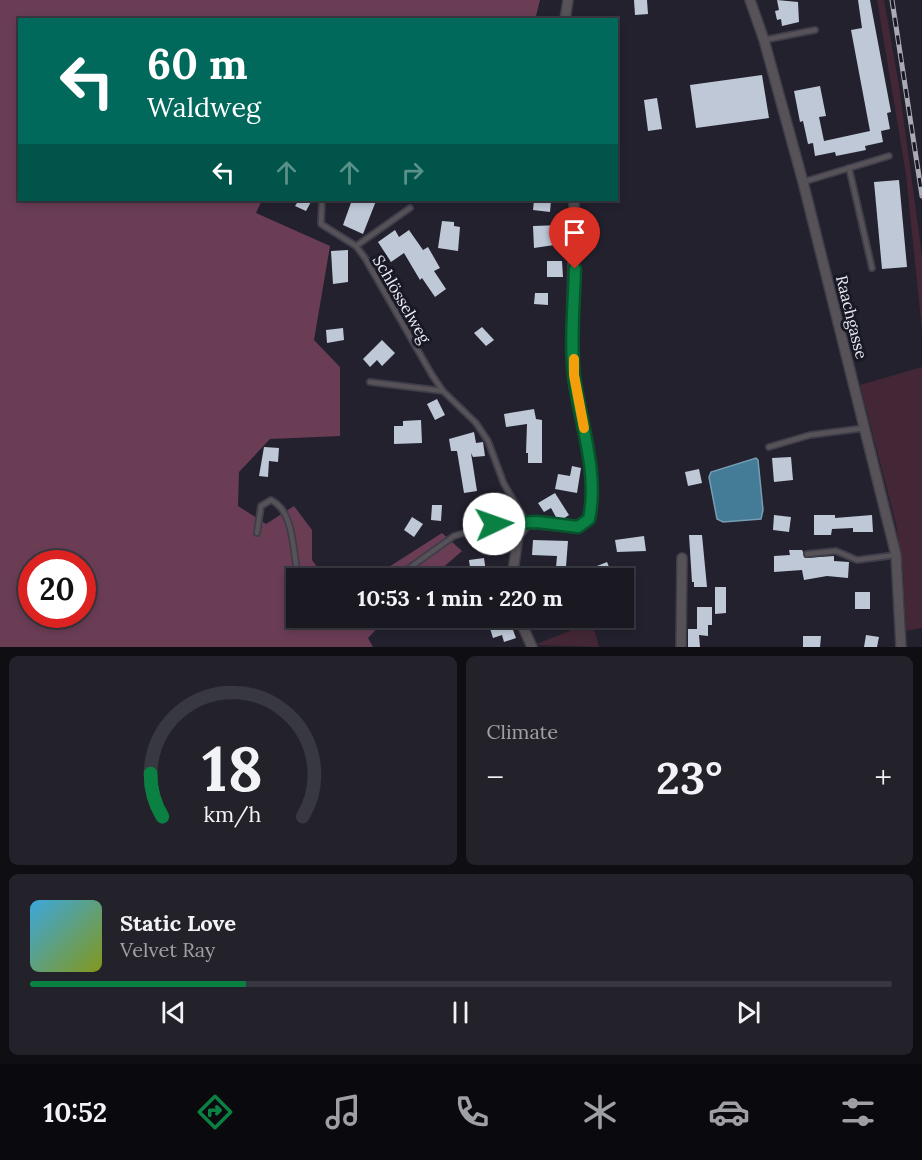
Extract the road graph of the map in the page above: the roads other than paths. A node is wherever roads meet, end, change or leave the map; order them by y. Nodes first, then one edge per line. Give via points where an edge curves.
1 (568, 0) edge
2 (750, 0) edge
3 (565, 18) edge
4 (815, 30) dead end
5 (764, 39) junction
6 (890, 156) dead end
7 (849, 168) junction
8 (803, 182) junction
9 (322, 201) edge
10 (574, 201) edge
11 (410, 208) dead end
12 (356, 246) junction
13 (872, 268) dead end
14 (370, 382) dead end
15 (443, 391) junction
16 (865, 429) junction
17 (769, 447) dead end
18 (527, 522) junction
19 (257, 533) dead end
20 (807, 554) dead end
21 (896, 555) junction
22 (682, 558) dead end
23 (297, 568) edge
24 (409, 568) edge
25 (514, 568) edge
26 (523, 628) edge
27 (532, 647) edge
28 (681, 647) edge
29 (901, 647) edge

1 - 3 street
2 - 5 street, Raachgasse
4 - 5 lane
5 - 8 street, Raachgasse
6 - 7 lane
7 - 8 lane
7 - 13 lane
8 - 16 street, Raachgasse
9 - 12 lane, Schlösselweg via 321,224
10 - 18 street via 574,375 588,442 592,506 589,519 578,527
11 - 12 lane
12 - 15 lane, Schlösselweg
14 - 15 lane
15 - 18 lane, Schlösselweg via 463,408 488,441 504,484
16 - 17 lane via 810,435
16 - 21 street, Raachgasse
18 - 24 lane via 494,524 454,536
18 - 25 street via 518,536
19 - 23 lane via 261,506 271,500 277,503 290,528
20 - 21 lane via 836,551 857,560
21 - 29 street, Raachgasse
22 - 28 street
26 - 27 street

